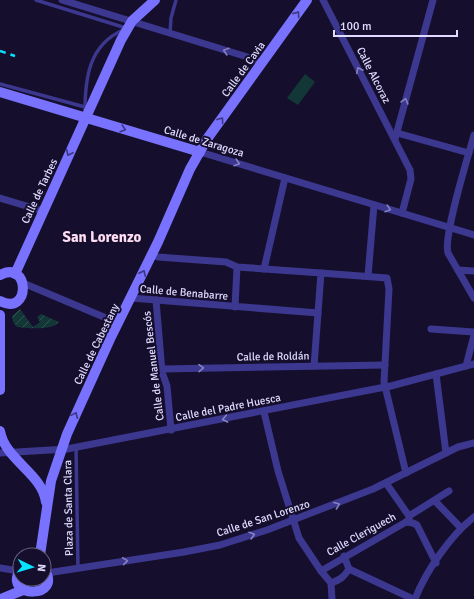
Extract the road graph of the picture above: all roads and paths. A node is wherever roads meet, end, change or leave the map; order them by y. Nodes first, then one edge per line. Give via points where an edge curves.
1 (36, 0) edge
2 (62, 0) edge
3 (155, 0) edge
4 (176, 0) edge
5 (307, 0) edge
6 (323, 0) edge
7 (433, 0) edge
8 (130, 25) junction
9 (170, 33) junction
10 (261, 65) junction
11 (0, 84) edge
12 (0, 92) edge
13 (85, 107) junction
14 (86, 118) junction
15 (396, 136) junction
16 (473, 141) edge
17 (200, 152) junction
18 (469, 153) junction
19 (285, 178) junction
20 (0, 198) edge
21 (374, 205) junction
22 (43, 211) junction
23 (402, 213) junction
24 (450, 228) junction
25 (474, 235) edge
26 (152, 255) junction
27 (238, 267) junction
28 (264, 269) junction
29 (458, 270) junction
30 (474, 271) edge
31 (321, 273) junction
32 (15, 274) junction
33 (0, 275) edge
34 (368, 276) junction
35 (23, 283) junction
36 (131, 298) junction
37 (474, 298) edge
38 (156, 300) junction
39 (2, 302) edge
40 (235, 307) junction
41 (318, 314) junction
42 (0, 315) edge
43 (118, 323) junction
44 (431, 329) dead end
45 (474, 334) edge
46 (0, 359) edge
47 (474, 364) edge
48 (385, 365) junction
49 (314, 366) junction
50 (466, 366) junction
51 (162, 369) junction
52 (436, 374) junction
53 (386, 387) junction
54 (0, 390) edge
55 (264, 412) junction
56 (171, 430) junction
57 (67, 434) junction
58 (0, 437) edge
59 (474, 442) edge
60 (76, 448) junction
61 (61, 450) junction
62 (11, 452) junction
63 (0, 453) edge
64 (446, 453) junction
65 (21, 456) junction
66 (406, 473) junction
67 (386, 483) junction
68 (449, 491) dead end
69 (435, 500) junction
70 (47, 505) junction
71 (474, 517) edge
72 (408, 519) junction
73 (292, 521) junction
74 (461, 528) junction
75 (41, 547) edge
76 (344, 556) junction
77 (436, 562) junction
78 (0, 568) edge
79 (78, 568) junction
80 (12, 569) edge
81 (349, 569) junction
82 (52, 570) edge
83 (321, 571) junction
84 (331, 583) junction
85 (19, 594) edge
86 (43, 594) edge
87 (1, 599) edge
88 (332, 599) edge
89 (414, 599) edge

1 - 8 lane
2 - 8 street
3 - 8 street
4 - 9 lane
10 -> 5 street, Calle de Cavia
15 -> 6 street, Calle Alcoraz via 383,117
15 -> 7 street
8 - 9 street
8 - 13 lane via 110,36 94,57 88,76
8 - 14 street, Calle de Tarbes
10 -> 9 street via 254,59
17 -> 10 street, Calle de Cavia
11 - 13 lane
12 - 14 street, Calle de Zaragoza
13 - 14 lane
14 -> 17 street, Calle de Zaragoza
14 -> 22 street, Calle de Tarbes
15 - 18 street
15 - 23 street, Calle Alcoraz via 411,175
16 - 18 street
17 -> 19 street, Calle de Zaragoza
17 - 26 street, Calle de Cabestany via 190,168
18 - 24 street
19 - 21 street, Calle de Zaragoza
19 - 28 street
20 - 22 street
21 -> 23 street, Calle de Zaragoza
21 - 34 street
22 - 32 street, Calle de Tarbes
23 - 24 street, Calle de Zaragoza
24 - 25 street, Calle de Zaragoza
24 - 29 street via 447,251
26 - 27 street via 226,262
36 -> 26 street, Calle de Cabestany
27 - 28 street
27 - 40 street
28 - 31 street
29 - 30 street
29 - 37 street
31 - 34 street
31 - 41 street
32 - 33 street via 9,272
32 - 35 street
34 - 48 street via 387,278 389,289
35 - 39 street via 24,292 20,299 12,303
35 - 43 street
36 - 38 street, Calle de Benabarre
36 - 43 street, Calle de Cabestany
38 - 40 street, Calle de Benabarre
38 - 51 street, Calle de Manuel Bescós
39 - 42 street
40 - 41 street, Calle de Benabarre
41 - 49 street
42 - 46 street
57 -> 43 street, Calle de Cabestany
44 - 45 street
45 - 50 street
46 - 54 street
47 - 50 street, Calle del Padre Huesca
48 - 49 street, Calle de Roldán
48 - 53 street
51 -> 49 street, Calle de Roldán
50 - 52 street, Calle del Padre Huesca
51 - 56 street, Calle de Manuel Bescós via 167,386
52 - 53 street, Calle del Padre Huesca
52 - 64 street
53 - 55 street, Calle del Padre Huesca
53 - 66 street
55 -> 56 street, Calle del Padre Huesca
55 - 73 street
56 - 60 street, Calle del Padre Huesca
57 - 60 street
57 - 61 street, Calle de Cabestany
58 - 62 street
59 - 64 street, Calle de San Lorenzo
60 - 61 street, Calle del Padre Huesca
60 - 79 lane, Plaza de Santa Clara
61 - 65 street, Calle del Padre Huesca
61 - 70 street, Calle de Cabestany
62 - 63 street
62 - 65 street
64 - 66 street, Calle de San Lorenzo
65 - 70 street via 44,492
66 - 67 street, Calle de San Lorenzo
67 - 72 street
73 -> 67 street, Calle de San Lorenzo via 340,504
68 - 69 street, Calle Cleriguech
69 - 72 street, Calle Cleriguech
69 - 74 street
70 - 75 street, Calle de Cabestany
71 - 74 street
72 - 76 street, Calle Cleriguech
72 - 77 street via 417,526
79 -> 73 street, Calle de San Lorenzo via 184,552 220,544
73 - 83 street via 299,538
74 - 77 street
76 - 81 street
76 - 83 street, Calle Cleriguech
77 - 89 street
78 - 80 street
79 - 82 street, Calle de San Lorenzo
81 - 84 street via 345,576
81 - 89 street
83 - 84 street
84 - 88 street
85 - 86 street
85 - 87 street

